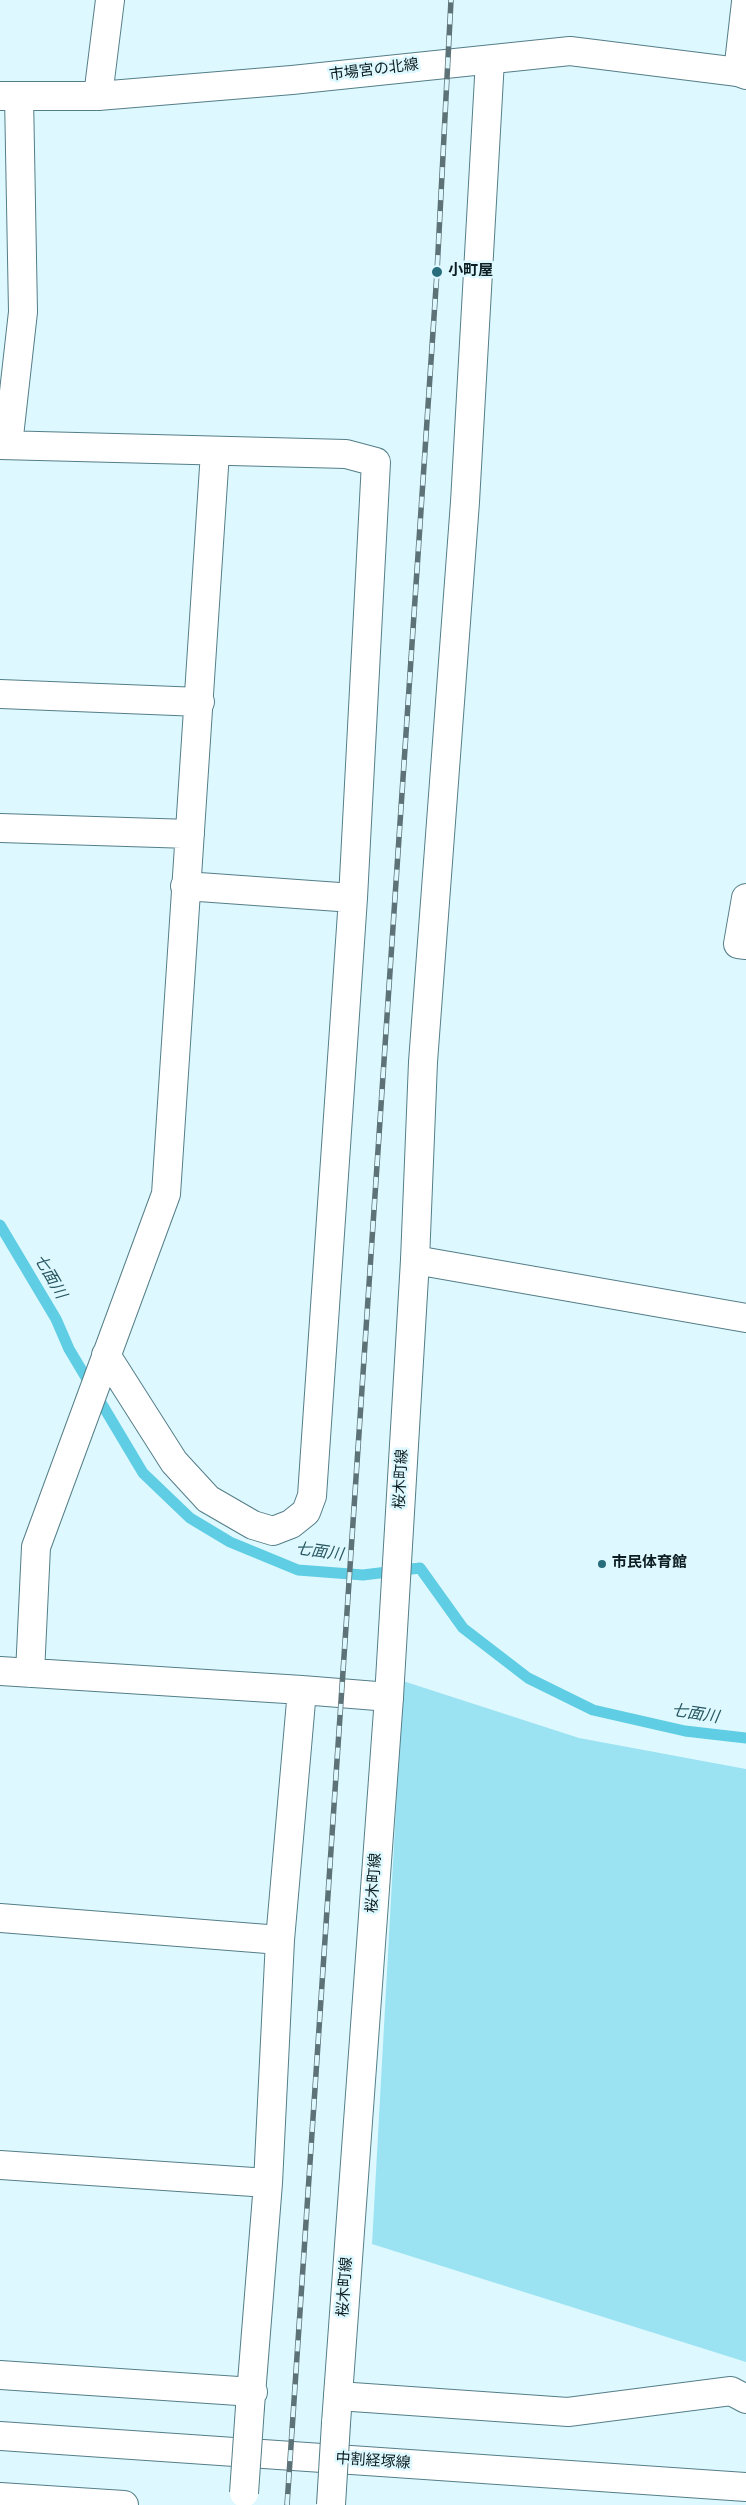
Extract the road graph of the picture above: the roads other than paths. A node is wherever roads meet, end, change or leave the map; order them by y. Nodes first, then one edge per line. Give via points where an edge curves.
1 (110, 0) edge
2 (746, 2) edge
3 (490, 60) junction
4 (742, 73) edge
5 (10, 96) edge
6 (98, 96) junction
7 (4, 445) edge
8 (216, 452) junction
9 (0, 694) edge
10 (200, 702) junction
11 (0, 828) edge
12 (190, 834) junction
13 (185, 886) junction
14 (353, 898) junction
15 (746, 898) edge
16 (746, 945) edge
17 (415, 1260) junction
18 (746, 1318) edge
19 (105, 1359) junction
20 (0, 1671) edge
21 (30, 1673) junction
22 (302, 1690) junction
23 (389, 1697) junction
24 (0, 1918) edge
25 (280, 1940) junction
26 (0, 2165) edge
27 (268, 2183) junction
28 (0, 2375) edge
29 (338, 2396) junction
30 (746, 2398) edge
31 (251, 2400) junction
32 (0, 2436) edge
33 (746, 2487) edge
34 (0, 2497) edge
35 (243, 2499) edge
36 (124, 2505) edge
37 (331, 2505) edge

1 - 6 street
2 - 4 street
3 - 4 street, 市場宮の北線 via 570,51
3 - 6 street, 市場宮の北線
3 - 17 street, 桜木町線 via 465,502 423,1062
5 - 6 street, 市場宮の北線
5 - 7 street via 23,312
7 - 8 street
8 - 10 street
8 - 14 street via 346,454 376,462
9 - 10 street
10 - 12 street
11 - 12 street
12 - 13 street
13 - 14 street
13 - 19 street via 166,1194
14 - 19 street via 312,1496 306,1512 291,1524 274,1531 254,1525 208,1499 174,1462
15 - 16 street via 738,944
17 - 18 street
17 - 23 street, 桜木町線
19 - 21 street via 36,1547
20 - 21 street
21 - 22 street
22 - 23 street
22 - 25 street
23 - 29 street, 桜木町線
24 - 25 street
25 - 27 street
26 - 27 street
27 - 31 street
28 - 31 street
29 - 30 street via 568,2412 731,2390
29 - 37 street, 桜木町線, bridge
31 - 35 street, bridge
32 - 33 street, 中割経塚線
34 - 36 street

